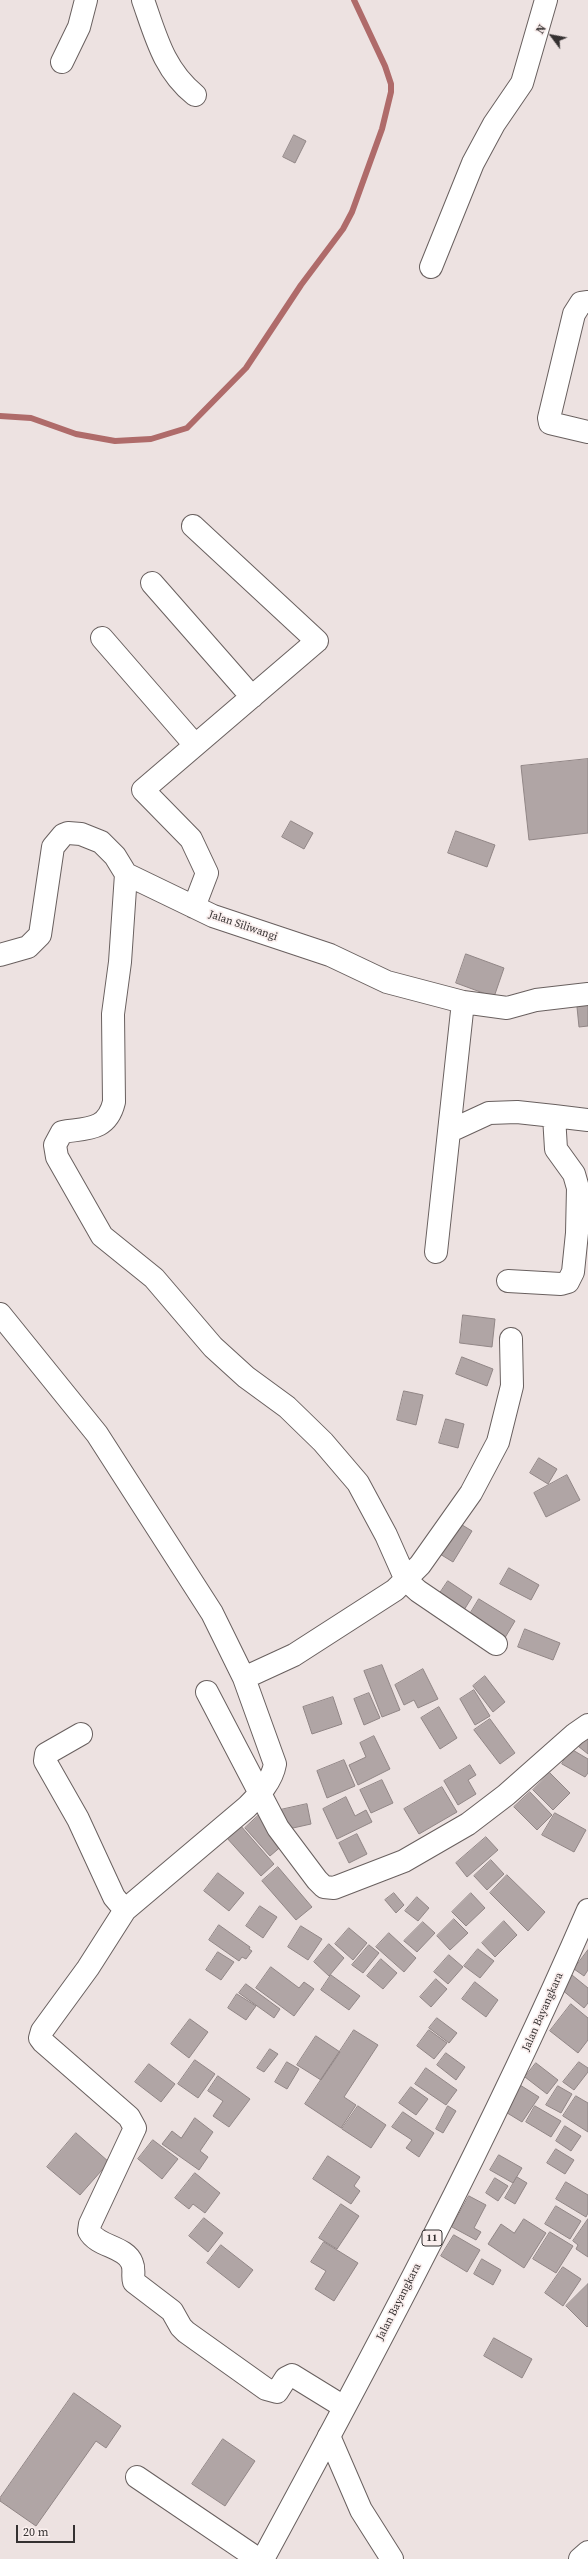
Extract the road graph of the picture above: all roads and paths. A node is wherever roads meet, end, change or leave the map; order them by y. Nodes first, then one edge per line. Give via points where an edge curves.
1 (86, 0) edge
2 (143, 0) edge
3 (546, 0) edge
4 (62, 62) dead end
5 (195, 95) dead end
6 (431, 267) dead end
7 (588, 302) edge
8 (588, 432) edge
9 (193, 526) dead end
10 (152, 583) dead end
11 (102, 638) dead end
12 (252, 697) junction
13 (195, 745) junction
14 (126, 874) junction
15 (194, 907) junction
16 (0, 955) edge
17 (588, 994) edge
18 (463, 1002) junction
19 (554, 1116) junction
20 (588, 1120) edge
21 (450, 1131) junction
22 (436, 1252) dead end
23 (508, 1281) dead end
24 (0, 1314) edge
25 (511, 1339) dead end
26 (406, 1580) junction
27 (496, 1644) dead end
28 (244, 1678) junction
29 (207, 1692) dead end
30 (588, 1725) edge
31 (81, 1734) dead end
32 (259, 1794) junction
33 (125, 1910) junction
34 (588, 1910) edge
35 (344, 2407) junction
36 (329, 2436) junction
37 (137, 2477) dead end
38 (588, 2552) edge
39 (258, 2559) edge
40 (263, 2559) edge
41 (392, 2559) edge
42 (580, 2559) edge

1 - 4 main road via 79,27
2 - 5 main road via 165,58 180,83
3 - 6 main road via 522,83 494,124 473,164
7 - 8 main road via 581,302 574,314 549,418 550,423
9 - 12 main road via 317,641
10 - 12 main road
11 - 13 main road
12 - 13 main road
13 - 15 main road via 143,790 191,839 207,872
14 - 15 main road, Jalan Siliwangi
14 - 16 main road via 115,856 101,842 81,834 63,835 55,843 50,860 40,935 28,947
14 - 26 main road via 120,962 113,1014 114,1102 111,1114 99,1126 62,1132 55,1145 57,1158 102,1236 154,1278 213,1347 246,1377 287,1407 323,1442 358,1483 386,1535
15 - 18 main road, Jalan Siliwangi via 213,916 330,955 387,982
17 - 18 main road, Jalan Siliwangi via 536,1000 507,1008
18 - 21 main road
19 - 20 main road
19 - 21 main road via 517,1112 489,1113
19 - 23 main road via 556,1149 574,1174 578,1188 573,1272 568,1282 561,1284
21 - 22 main road
24 - 28 main road via 97,1434 212,1613
25 - 26 main road via 512,1386 498,1442 467,1499 420,1565
26 - 27 main road
26 - 28 main road via 395,1590 294,1655
28 - 32 main road via 275,1764 274,1773
29 - 32 main road
30 - 32 main road via 468,1824 404,1861 334,1888 324,1887 317,1880 278,1828
31 - 33 main road via 46,1754 45,1761 78,1819 114,1897
32 - 33 main road
33 - 35 main road via 40,2035 43,2042 129,2117 135,2128 90,2224 89,2232 94,2238 130,2259 134,2282 172,2311 181,2328 266,2389 277,2392 286,2378 292,2375
34 - 35 main road, Jalan Bayangkara / 11 via 512,2080
35 - 36 main road, Jalan Bayangkara / 11
36 - 40 main road, Jalan Bayangkara / 11
36 - 41 main road via 361,2510
37 - 39 main road
38 - 42 main road

